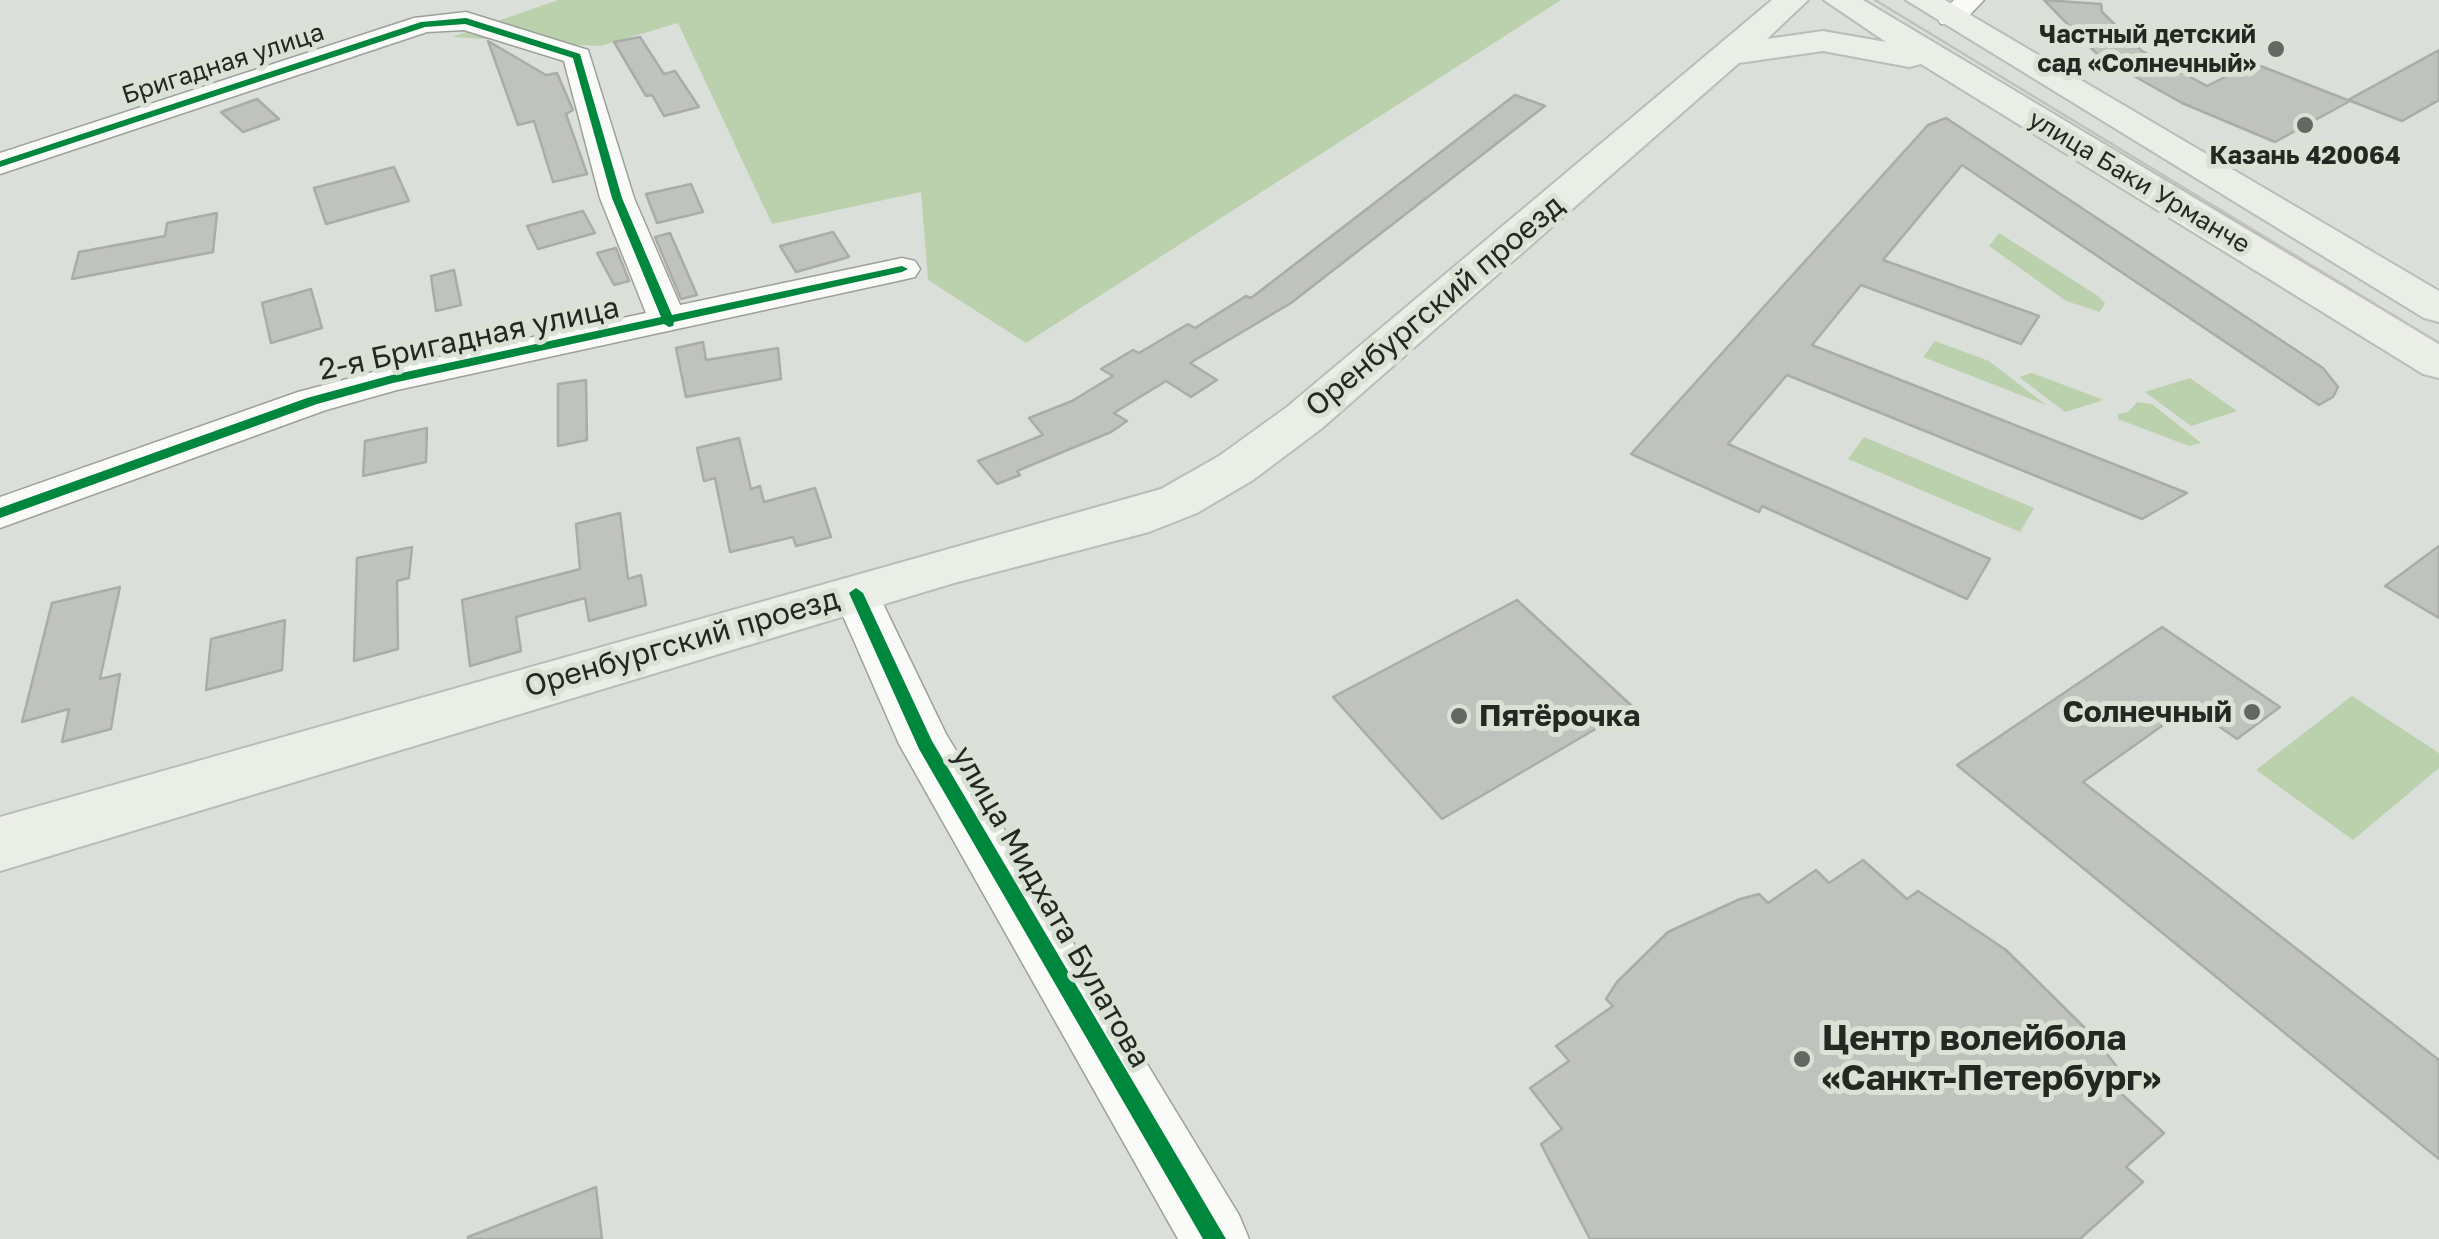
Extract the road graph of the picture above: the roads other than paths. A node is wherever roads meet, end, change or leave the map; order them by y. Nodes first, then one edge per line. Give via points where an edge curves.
1 (1792, 0) edge
2 (1840, 0) edge
3 (1948, 6) edge
4 (1730, 54) junction
5 (1958, 72) junction
6 (0, 164) edge
7 (2340, 252) junction
8 (2279, 267) junction
9 (902, 270) dead end
10 (2439, 309) edge
11 (668, 323) junction
12 (2439, 364) edge
13 (0, 513) edge
14 (856, 593) junction
15 (0, 844) edge
16 (1216, 1239) edge

1 - 4 main road, Оренбургский проезд
2 - 5 main road, улица Баки Урманче
3 - 7 main road, улица Баки Урманче
4 - 5 main road via 1823,41 1878,48
4 - 14 main road, Оренбургский проезд via 1304,418 1211,484 1132,519
5 - 8 main road, улица Баки Урманче
6 - 11 street, Бригадная улица via 436,22 466,21 577,56 617,198
7 - 8 main road
7 - 10 main road, улица Баки Урманче
8 - 12 main road, улица Баки Урманче
9 - 11 street, 2-я Бригадная улица
11 - 13 street, 2-я Бригадная улица via 312,401
14 - 15 main road, Оренбургский проезд
14 - 16 street, улица Мидхата Булатова via 925,744

